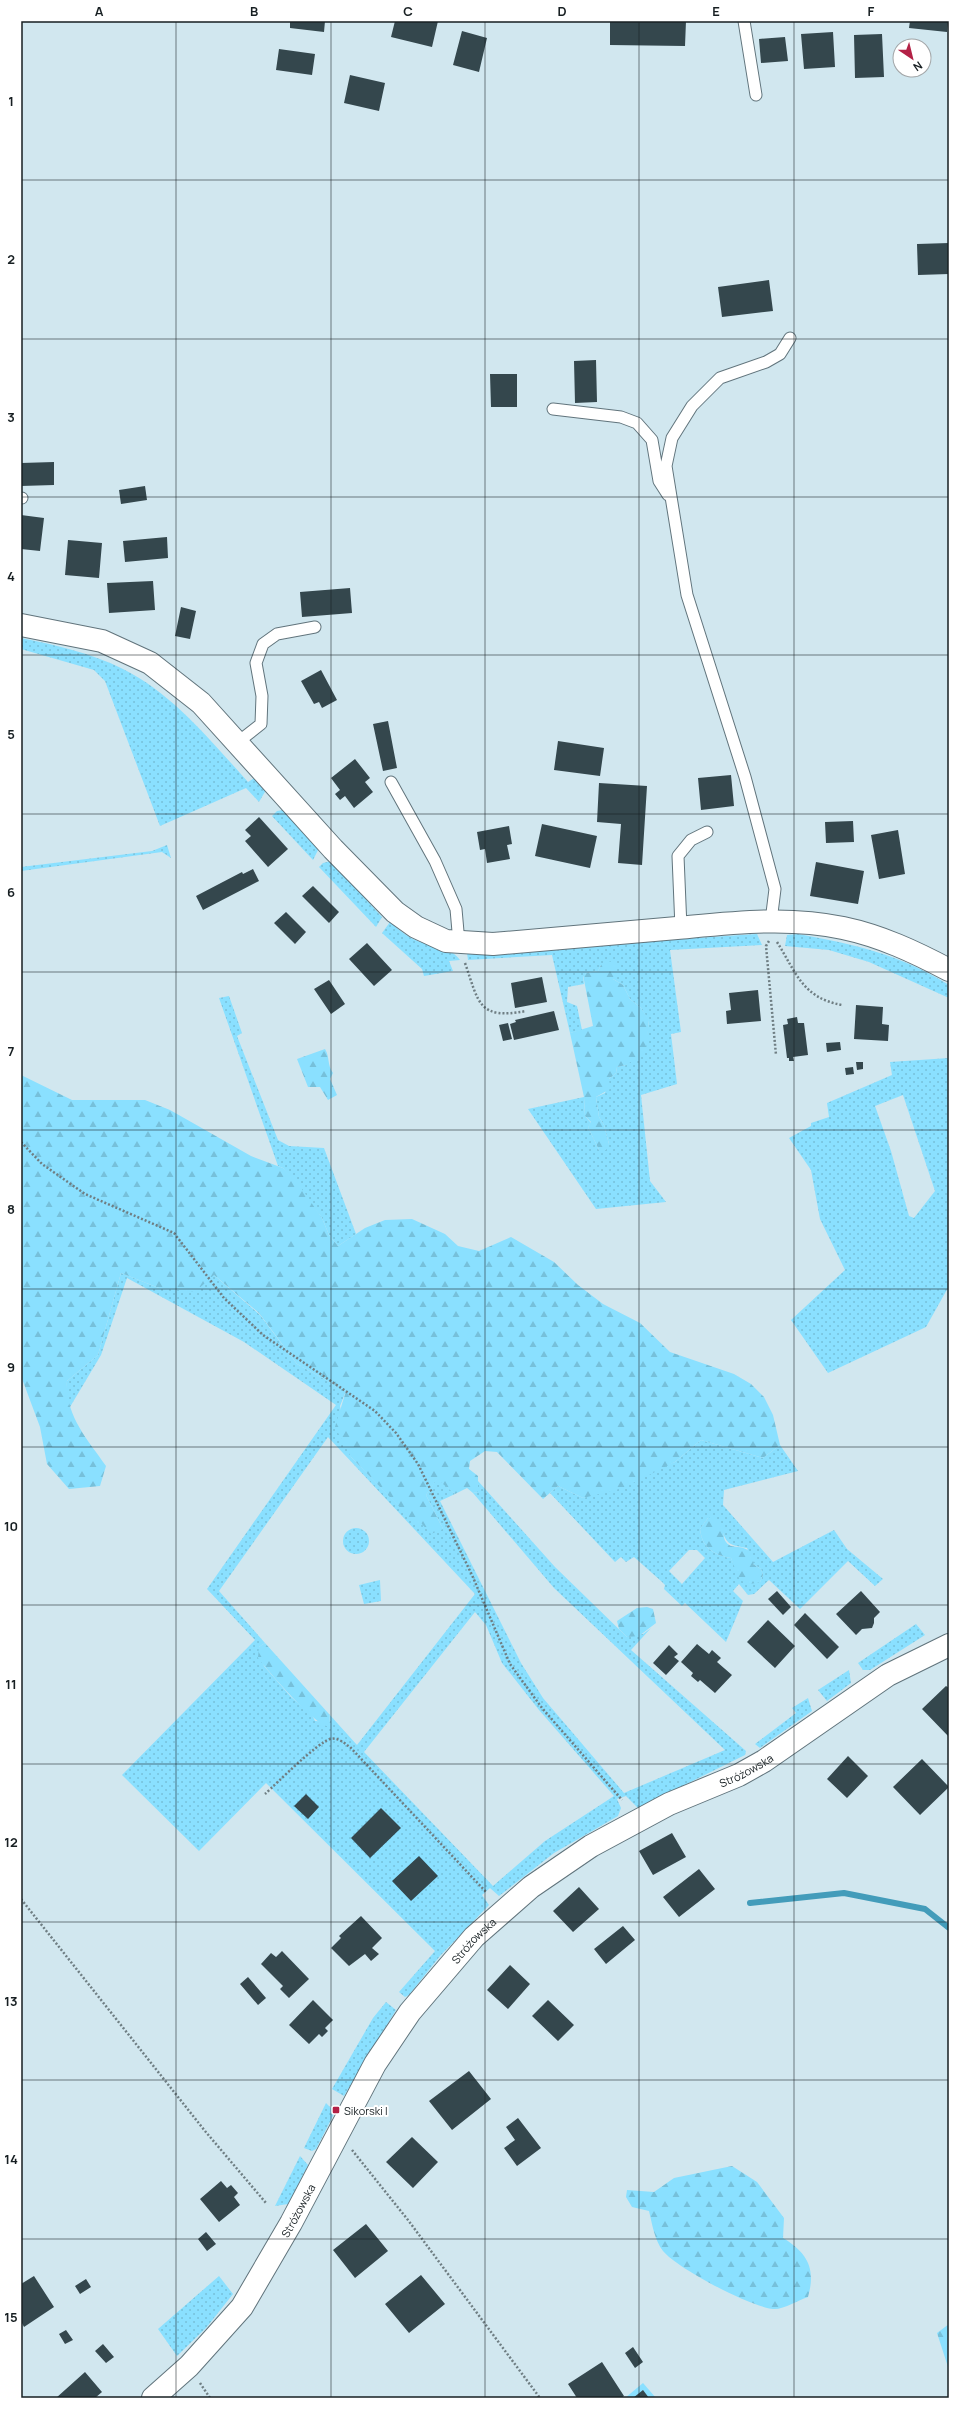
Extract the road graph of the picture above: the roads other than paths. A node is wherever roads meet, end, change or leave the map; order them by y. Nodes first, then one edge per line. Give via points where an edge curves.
1 (744, 21) edge
2 (756, 95) dead end
3 (790, 338) dead end
4 (553, 408) dead end
5 (672, 501) junction
6 (21, 625) edge
7 (315, 627) dead end
8 (238, 742) junction
9 (391, 782) dead end
10 (707, 832) dead end
11 (770, 921) junction
12 (681, 928) junction
13 (459, 943) junction
14 (949, 970) edge
15 (949, 1645) edge
16 (153, 2398) edge

1 - 2 lane
3 - 5 lane via 780,354 766,362 720,378 692,406 672,438 666,466
4 - 5 lane via 621,417 637,423 652,440 659,481
5 - 11 lane via 687,595 745,777 775,889
6 - 8 street via 102,641 150,663 202,703
7 - 8 lane via 277,634 263,644 256,663 262,696 261,724
8 - 13 street via 333,849 395,912 432,936
9 - 13 lane via 436,861 458,919
10 - 12 lane via 692,840 678,856
11 - 12 street
11 - 14 street via 842,927 876,936 907,948
12 - 13 street via 493,944
15 - 16 street, Stróżowska via 883,1679 764,1761 739,1775 669,1804 612,1833 531,1887 474,1937 410,2012 375,2064 291,2223 242,2307 189,2366

